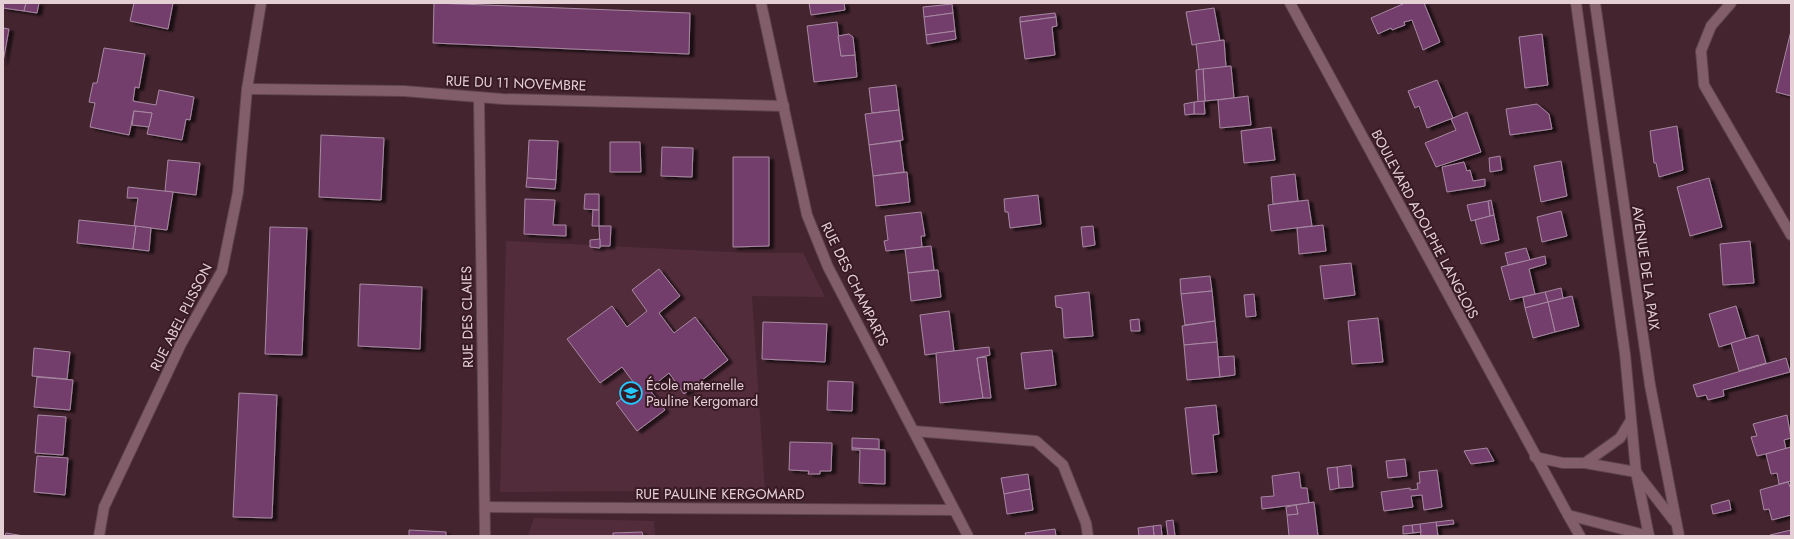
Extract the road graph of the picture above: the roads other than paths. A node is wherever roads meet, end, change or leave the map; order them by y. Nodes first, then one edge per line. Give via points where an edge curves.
1 (261, 3) edge
2 (761, 3) edge
3 (1290, 3) edge
4 (1576, 3) edge
5 (1595, 3) edge
6 (1731, 3) edge
7 (247, 90) junction
8 (479, 98) junction
9 (784, 106) junction
10 (1791, 235) edge
11 (1631, 420) junction
12 (914, 431) junction
13 (1535, 457) junction
14 (1585, 463) junction
15 (1636, 472) junction
16 (486, 507) junction
17 (954, 510) junction
18 (1568, 515) junction
19 (1676, 523) junction
20 (99, 536) edge
21 (485, 536) edge
22 (968, 536) edge
23 (1088, 536) edge
24 (1580, 536) edge
25 (1649, 536) edge
26 (1679, 536) edge

1 - 7 street, RUE ABEL PLISSON
2 - 9 street, RUE DES CHAMPARTS
3 - 13 street, BOULEVARD ADOLPHE LANGLOIS
4 - 11 street via 1625,354
5 - 19 street, AVENUE DE LA PAIX via 1650,385
6 - 10 street via 1711,26 1701,52 1704,85
7 - 8 street, RUE DU 11 NOVEMBRE via 404,91
7 - 20 street, RUE ABEL PLISSON via 238,192 222,271 181,344 104,507
8 - 9 street, RUE DU 11 NOVEMBRE
8 - 16 street, RUE DES CLAIES
9 - 12 street, RUE DES CHAMPARTS via 807,215 828,267
11 - 14 street via 1620,438
11 - 15 street
12 - 17 street, RUE DES CHAMPARTS
12 - 23 street via 1036,441 1063,465 1086,523
13 - 14 street via 1563,464
13 - 18 street, BOULEVARD ADOLPHE LANGLOIS
14 - 15 street
15 - 19 street
15 - 25 street
16 - 17 street, RUE PAULINE KERGOMARD
16 - 21 street, RUE DES CLAIES
17 - 22 street, RUE DES CHAMPARTS
18 - 24 street, BOULEVARD ADOLPHE LANGLOIS
18 - 25 street
19 - 26 street, AVENUE DE LA PAIX

